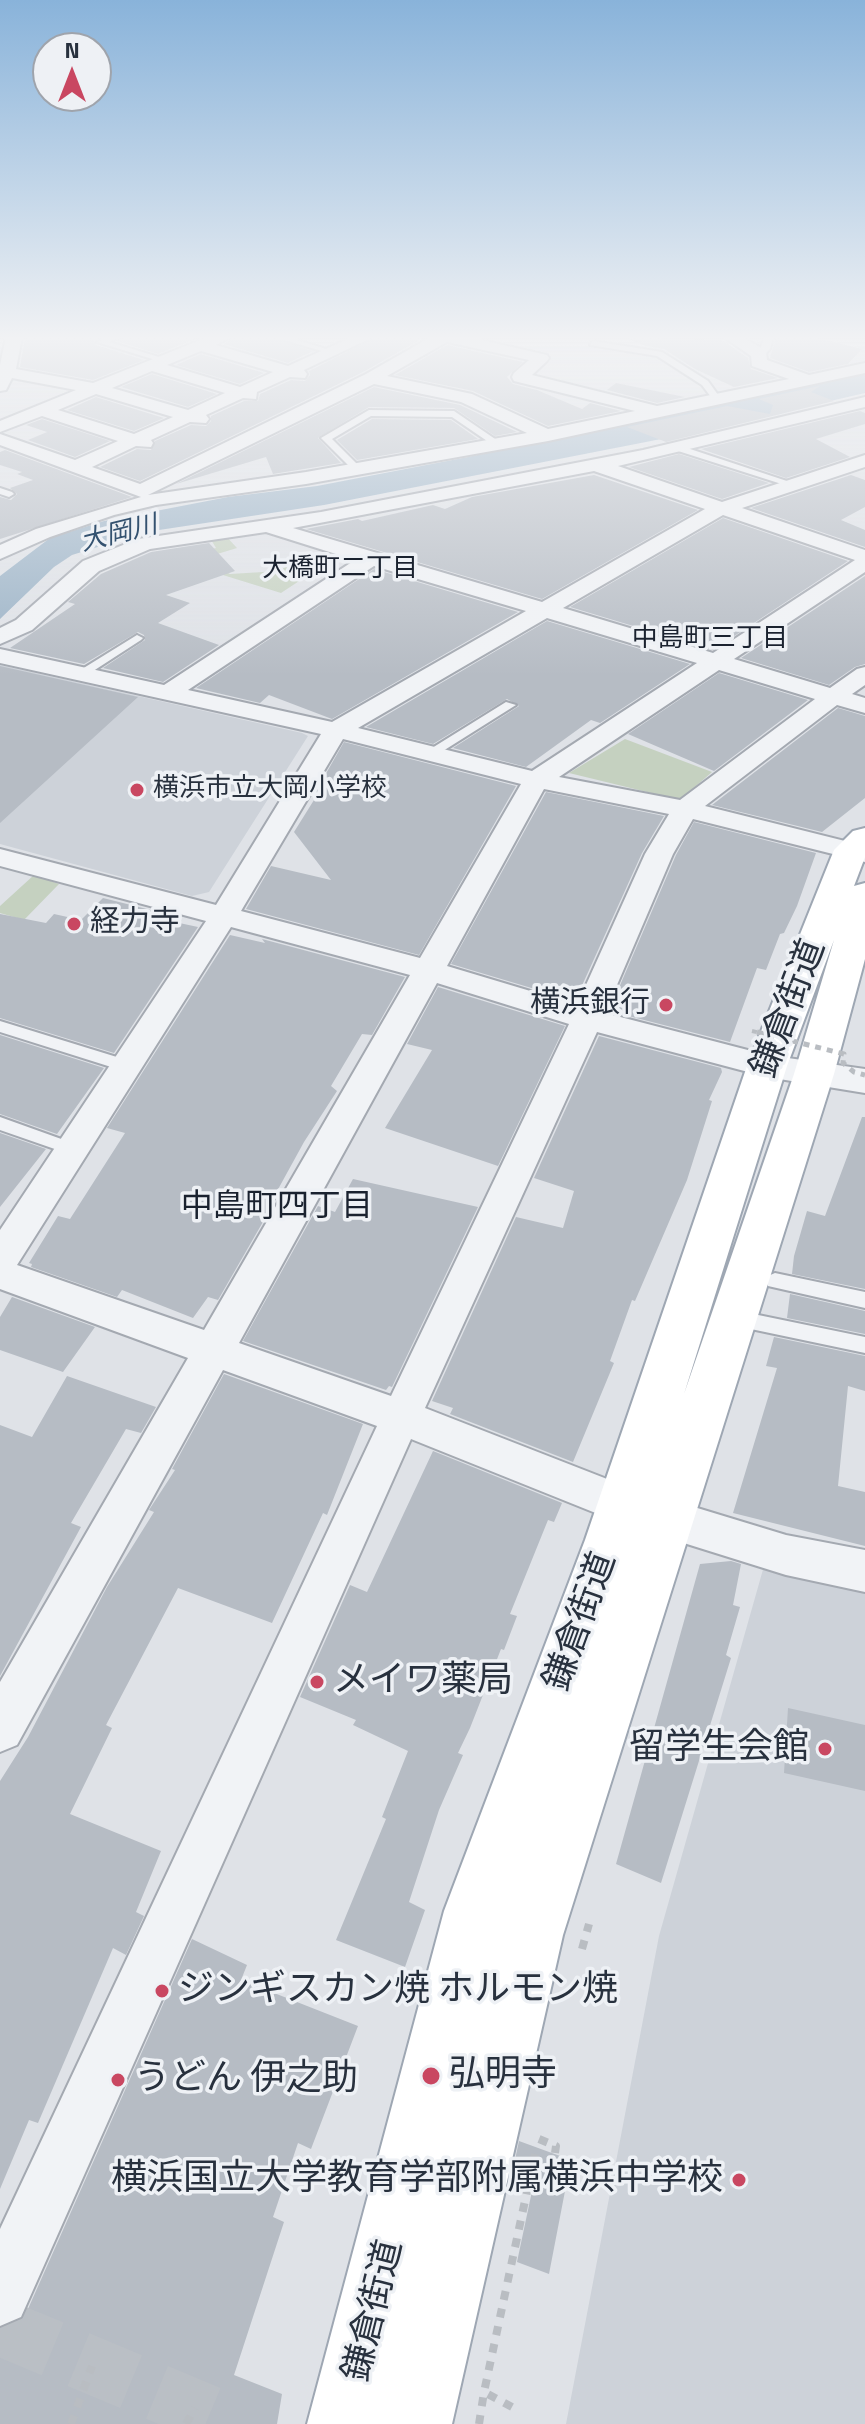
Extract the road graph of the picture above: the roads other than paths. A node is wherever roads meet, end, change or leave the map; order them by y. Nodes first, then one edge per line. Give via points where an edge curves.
1 (30, 450) edge
2 (112, 450) edge
3 (165, 450) edge
4 (225, 450) edge
5 (338, 450) edge
6 (456, 450) edge
7 (570, 450) edge
8 (663, 450) edge
9 (685, 450) edge
10 (586, 461) junction
11 (865, 461) edge
12 (201, 462) junction
13 (75, 467) junction
14 (356, 468) junction
15 (794, 485) junction
16 (137, 498) junction
17 (720, 509) junction
18 (261, 525) junction
19 (0, 553) edge
20 (865, 557) edge
21 (370, 559) junction
22 (865, 563) edge
23 (547, 610) junction
24 (0, 637) edge
25 (137, 638) dead end
26 (0, 656) edge
27 (717, 661) junction
28 (80, 674) junction
29 (855, 692) edge
30 (168, 693) junction
31 (510, 705) dead end
32 (336, 730) junction
33 (430, 753) junction
34 (536, 780) junction
35 (685, 809) junction
36 (0, 857) edge
37 (862, 859) edge
38 (223, 917) junction
39 (427, 970) junction
40 (587, 1019) junction
41 (0, 1026) edge
42 (818, 1063) edge
43 (127, 1066) junction
44 (0, 1123) edge
45 (72, 1149) junction
46 (0, 1260) edge
47 (0, 1274) edge
48 (775, 1281) dead end
49 (865, 1300) edge
50 (734, 1318) junction
51 (865, 1345) edge
52 (213, 1348) junction
53 (401, 1417) junction
54 (645, 1512) junction
55 (865, 1571) edge
56 (0, 1728) edge
57 (0, 2296) edge
58 (346, 2424) edge
59 (413, 2424) edge

1 - 13 street
2 - 13 street
3 - 12 street
4 - 12 street
5 - 14 lane
6 - 14 street
7 - 10 street
8 - 10 street
9 - 15 lane
10 - 17 street
10 - 18 street via 352,512
11 - 15 street
12 - 16 street
13 - 16 street
14 - 16 street
15 - 17 street
16 - 19 street
17 - 20 street
17 - 23 street
18 - 21 street
18 - 24 street via 145,543 91,566 24,625
21 - 23 street
21 - 30 street
22 - 27 street
23 - 27 street
23 - 32 street
25 - 28 lane
26 - 28 street
27 - 29 street
27 - 34 street
28 - 30 street
29 - 35 street
30 - 32 street
31 - 33 lane
32 - 33 street
32 - 38 street
33 - 34 street
34 - 35 street
34 - 39 street
35 - 37 street
35 - 40 street via 659,854
36 - 38 street
37 - 42 main road, 鎌倉街道
38 - 39 street
38 - 43 street
39 - 40 street
39 - 52 street
40 - 42 street
40 - 53 street
41 - 43 lane
42 - 50 main road, 鎌倉街道
42 - 54 main road, 鎌倉街道
43 - 45 street
44 - 45 lane
45 - 46 street
47 - 52 street
48 - 49 lane
50 - 51 lane
50 - 54 main road, 鎌倉街道
52 - 53 street
52 - 56 street
53 - 54 street
53 - 57 street
54 - 55 street via 786,1555
54 - 58 main road, 鎌倉街道 via 476,1911
54 - 59 main road, 鎌倉街道 via 531,1935

